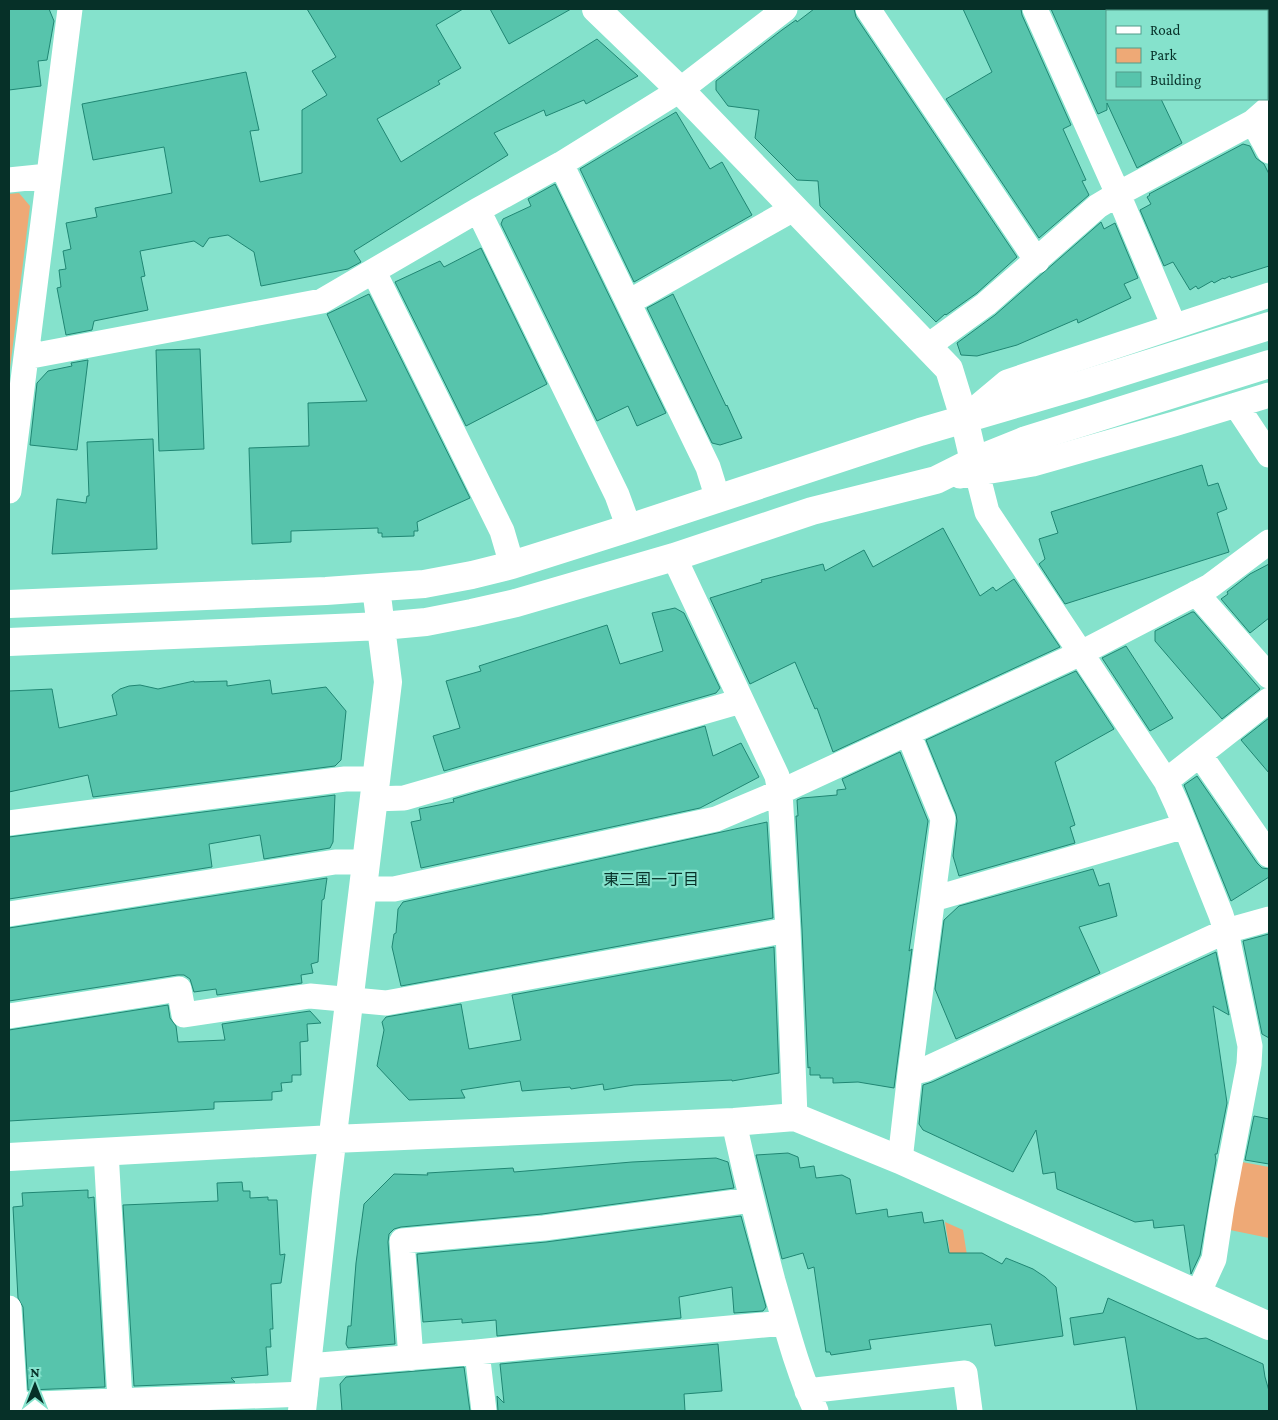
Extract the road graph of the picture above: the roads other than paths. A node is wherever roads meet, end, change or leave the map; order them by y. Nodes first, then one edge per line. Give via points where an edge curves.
1 (70, 9) edge
2 (596, 9) edge
3 (785, 9) edge
4 (868, 9) edge
5 (1035, 9) edge
6 (680, 90) junction
7 (1261, 115) edge
8 (1269, 151) edge
9 (561, 164) junction
10 (48, 176) junction
11 (9, 180) edge
12 (1118, 194) junction
13 (794, 208) junction
14 (478, 210) junction
15 (1036, 261) junction
16 (374, 272) junction
17 (1269, 295) edge
18 (628, 302) junction
19 (1174, 326) junction
20 (1269, 326) edge
21 (928, 346) junction
22 (26, 357) junction
23 (1269, 364) edge
24 (1269, 395) edge
25 (1236, 405) junction
26 (964, 418) junction
27 (1269, 455) edge
28 (976, 467) junction
29 (9, 491) edge
30 (718, 499) junction
31 (629, 528) junction
32 (1269, 542) edge
33 (674, 556) junction
34 (512, 565) junction
35 (376, 588) junction
36 (1196, 593) junction
37 (9, 604) edge
38 (382, 626) junction
39 (9, 642) edge
40 (1081, 653) junction
41 (1269, 676) edge
42 (1269, 700) edge
43 (741, 701) junction
44 (908, 733) junction
45 (1200, 755) junction
46 (1166, 781) junction
47 (375, 789) junction
48 (780, 792) junction
49 (9, 824) edge
50 (1184, 826) junction
51 (1269, 855) edge
52 (366, 862) junction
53 (363, 889) junction
54 (933, 899) junction
55 (9, 914) edge
56 (1269, 919) edge
57 (788, 930) junction
58 (1226, 931) junction
59 (350, 1000) junction
60 (9, 1016) edge
61 (1260, 1046) edge
62 (910, 1073) junction
63 (795, 1117) junction
64 (734, 1122) junction
65 (332, 1139) junction
66 (106, 1151) junction
67 (9, 1157) edge
68 (900, 1160) junction
69 (751, 1200) junction
70 (1198, 1294) junction
71 (9, 1308) edge
72 (785, 1323) junction
73 (1269, 1326) edge
74 (477, 1352) junction
75 (411, 1358) junction
76 (308, 1366) junction
77 (120, 1400) junction
78 (811, 1401) edge
79 (304, 1402) edge
80 (12, 1405) edge
81 (484, 1411) edge
82 (970, 1411) edge

1 - 10 street
2 - 6 street
3 - 6 street
4 - 15 street
5 - 12 street
6 - 9 street
6 - 13 street
7 - 8 street
7 - 12 street
9 - 14 street
9 - 18 street
10 - 11 street
10 - 22 street
12 - 15 street via 1098,206
12 - 19 street
13 - 18 street
13 - 21 street
14 - 16 street
14 - 31 street via 617,495
15 - 21 street via 986,304
16 - 22 street via 322,302
16 - 34 street via 502,531
17 - 19 street
18 - 30 street via 708,467
19 - 26 street via 1007,382
20 - 26 street
21 - 26 street via 949,369
22 - 29 street
23 - 28 street via 1026,440
24 - 25 street
25 - 27 street
25 - 28 street via 1033,464
26 - 28 street
26 - 30 street
28 - 33 street via 812,512
28 - 40 street via 987,512
30 - 31 street
31 - 34 street
32 - 36 street
33 - 38 street via 472,614
33 - 43 street
34 - 35 street via 424,584
35 - 37 street
35 - 38 street
36 - 40 street
36 - 41 street
38 - 39 street
38 - 47 street via 388,682
40 - 44 street
40 - 46 street
42 - 45 street
43 - 47 street via 404,798
43 - 48 street via 777,776
44 - 48 street
44 - 54 street via 943,818
45 - 46 street
45 - 51 street
46 - 50 street
47 - 49 street via 345,779
47 - 52 street
48 - 53 street via 716,818 394,889
48 - 57 street
50 - 54 street
50 - 58 street
52 - 53 street
52 - 55 street via 335,862
53 - 59 street
54 - 62 street
56 - 58 street
57 - 59 street via 386,1003
57 - 63 street
58 - 61 street
58 - 62 street via 926,1069
59 - 60 street via 310,996 184,1015 179,989
59 - 65 street
61 - 70 street via 1249,1064 1214,1259
62 - 68 street
63 - 64 street
63 - 68 street
64 - 65 street
64 - 69 street
65 - 66 street
65 - 76 street
66 - 67 street
66 - 77 street
68 - 70 street
69 - 72 street
69 - 75 street via 544,1228 402,1242
70 - 73 street
71 - 80 street
72 - 74 street
72 - 78 street
74 - 75 street
74 - 81 street
75 - 76 street
76 - 79 street
77 - 79 street
77 - 80 street
78 - 82 street via 965,1373

